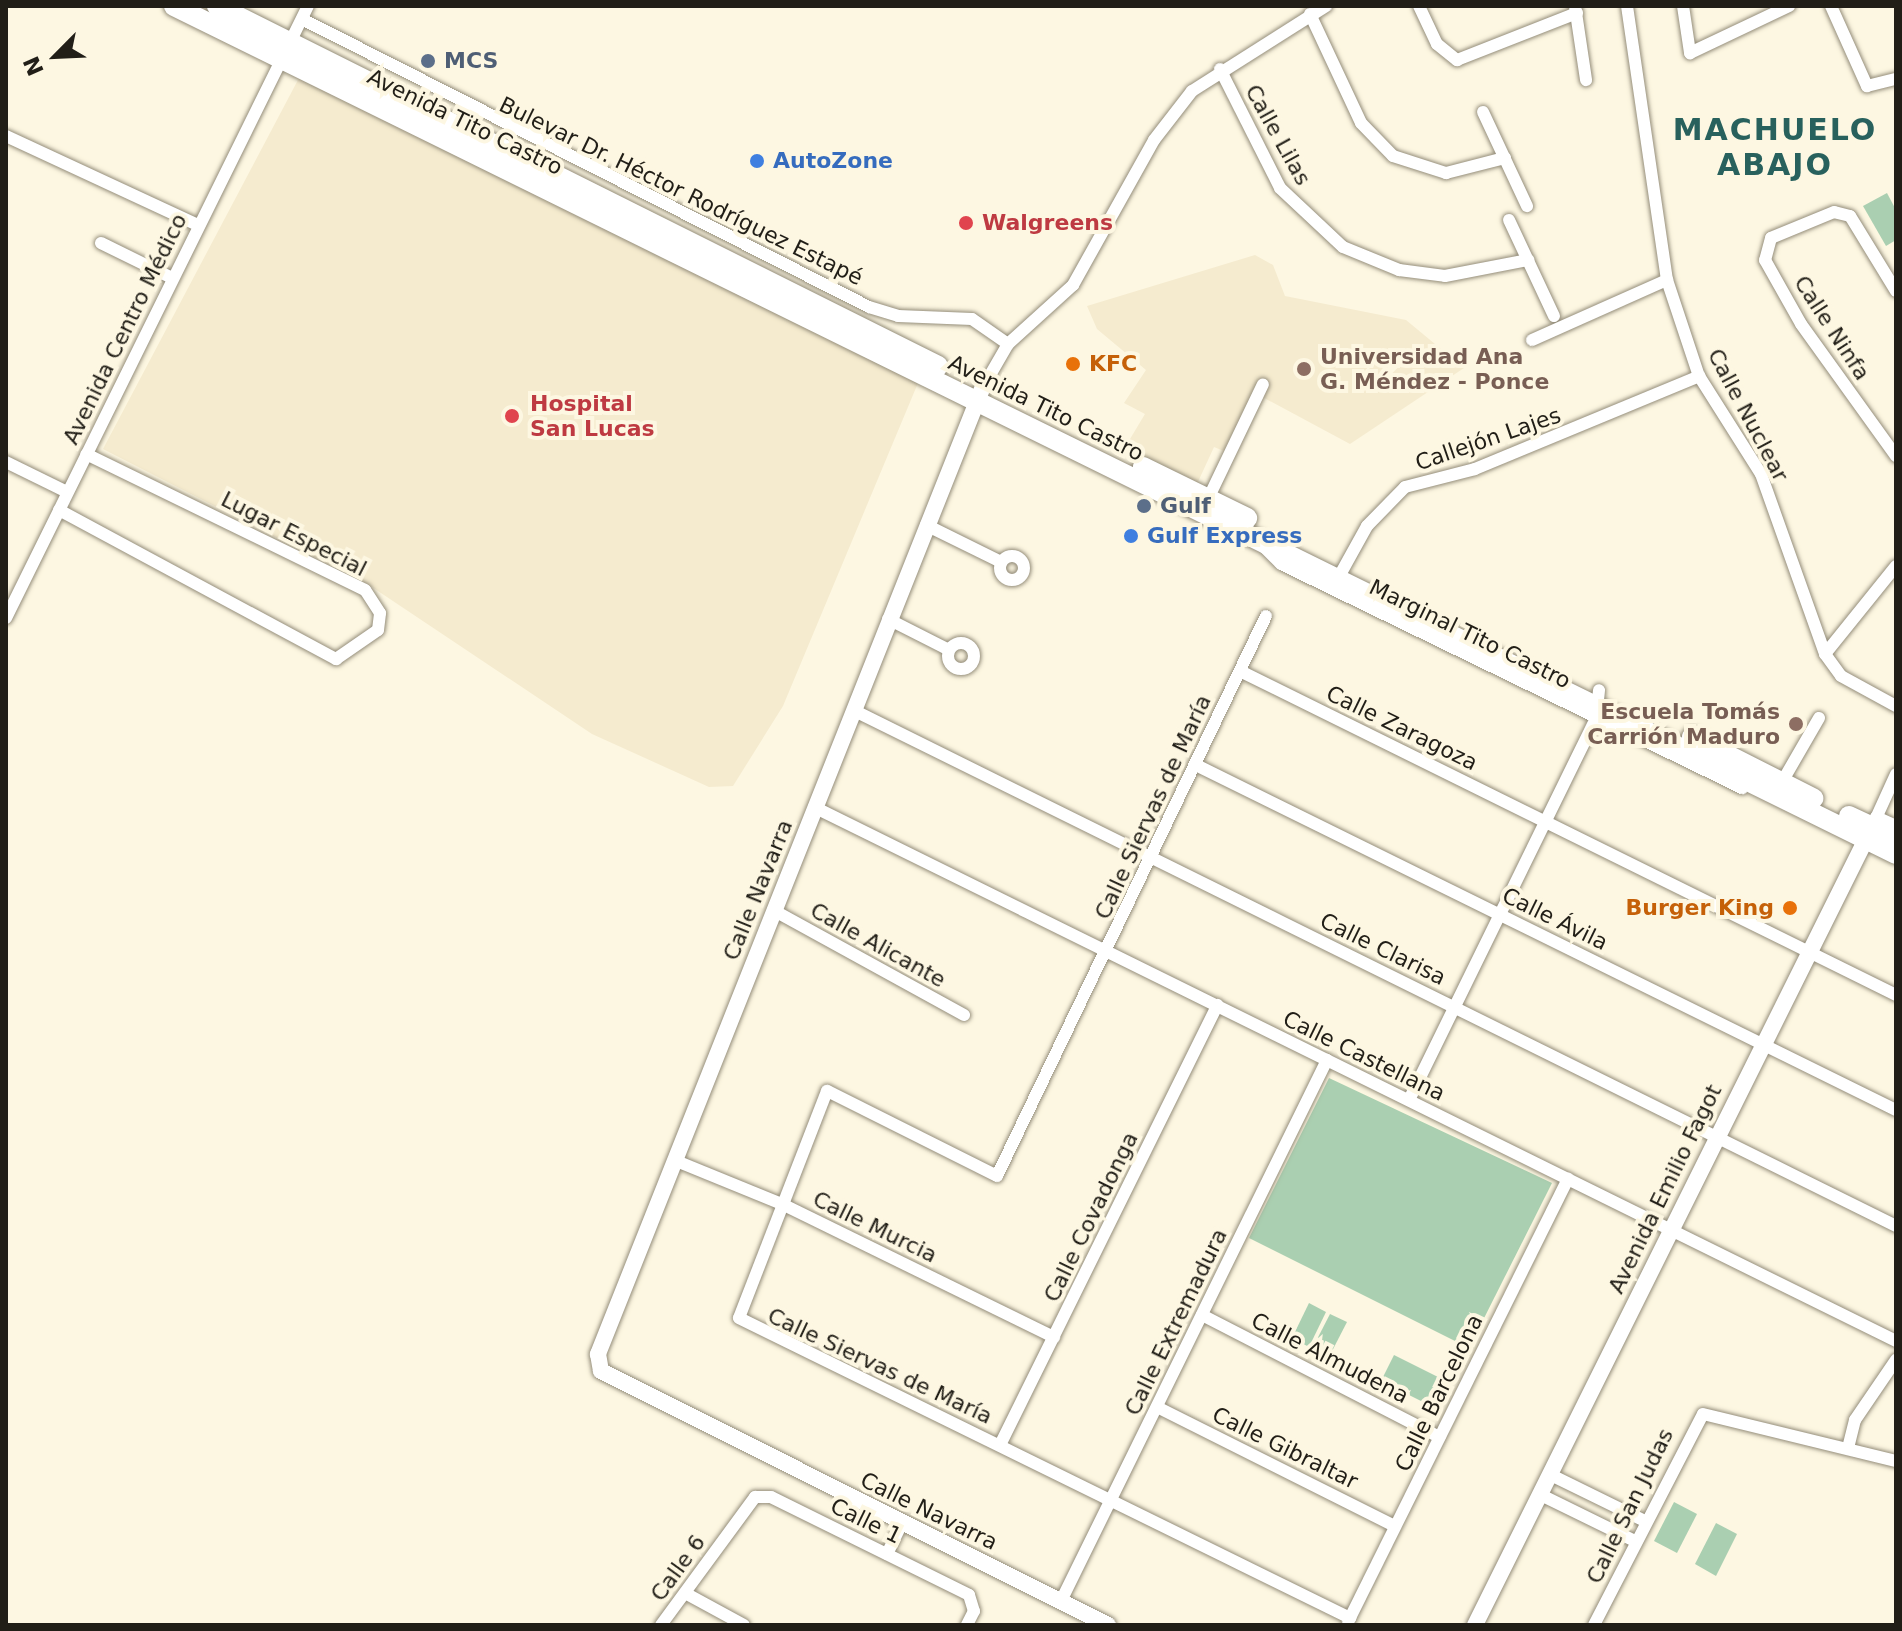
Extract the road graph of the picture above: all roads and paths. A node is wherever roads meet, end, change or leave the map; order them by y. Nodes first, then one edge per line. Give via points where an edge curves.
1 (174, 6) edge
2 (217, 6) edge
3 (308, 6) edge
4 (1326, 6) edge
5 (1419, 6) edge
6 (1627, 6) edge
7 (1683, 6) edge
8 (1789, 6) edge
9 (1831, 6) edge
10 (1576, 9) edge
11 (1310, 14) junction
12 (302, 19) junction
13 (288, 52) junction
14 (1220, 69) junction
15 (1896, 79) edge
16 (1586, 80) dead end
17 (1483, 112) dead end
18 (6, 136) edge
19 (1505, 158) junction
20 (1527, 206) dead end
21 (1509, 220) dead end
22 (198, 225) junction
23 (101, 243) dead end
24 (1528, 260) junction
25 (172, 278) junction
26 (1667, 280) junction
27 (1896, 291) edge
28 (1554, 316) dead end
29 (1532, 340) dead end
30 (1008, 344) junction
31 (1699, 376) junction
32 (1263, 384) dead end
33 (980, 395) junction
34 (86, 454) junction
35 (1896, 456) edge
36 (6, 462) edge
37 (67, 492) junction
38 (1208, 499) junction
39 (59, 510) junction
40 (926, 525) junction
41 (1256, 538) junction
42 (1001, 562) dead end
43 (1896, 566) edge
44 (1338, 578) junction
45 (1266, 616) dead end
46 (6, 618) edge
47 (888, 619) junction
48 (949, 650) dead end
49 (1825, 654) junction
50 (1240, 671) junction
51 (1598, 705) junction
52 (1896, 706) edge
53 (853, 710) junction
54 (1819, 718) dead end
55 (1196, 765) junction
56 (1896, 774) edge
57 (1779, 788) junction
58 (814, 807) junction
59 (1546, 822) junction
60 (1896, 826) edge
61 (1871, 828) junction
62 (1896, 838) edge
63 (1896, 854) edge
64 (1152, 858) junction
65 (773, 910) junction
66 (1500, 915) junction
67 (1107, 951) junction
68 (1807, 951) junction
69 (1896, 995) edge
70 (1217, 1005) junction
71 (1455, 1007) junction
72 (964, 1015) dead end
73 (1761, 1044) junction
74 (1327, 1060) junction
75 (1409, 1100) junction
76 (1896, 1110) edge
77 (1716, 1136) junction
78 (674, 1160) junction
79 (1568, 1179) junction
80 (782, 1204) junction
81 (1896, 1226) edge
82 (1670, 1229) junction
83 (1202, 1315) junction
84 (1054, 1337) junction
85 (1896, 1341) edge
86 (1896, 1360) edge
87 (1157, 1407) junction
88 (1439, 1437) junction
89 (1000, 1445) junction
90 (1848, 1448) junction
91 (1896, 1461) edge
92 (1549, 1474) junction
93 (1539, 1494) junction
94 (1111, 1500) junction
95 (1645, 1521) junction
96 (902, 1523) junction
97 (1395, 1526) junction
98 (728, 1534) joint
99 (1635, 1541) junction
100 (887, 1554) junction
101 (685, 1593) junction
102 (1061, 1601) junction
103 (1349, 1621) edge
104 (661, 1625) edge
105 (744, 1625) edge
106 (967, 1625) edge
107 (1108, 1625) edge
108 (1475, 1625) edge
109 (1595, 1625) edge

1 - 13 main road, Avenida Tito Castro
2 - 13 main road, Avenida Tito Castro
3 - 12 street, Avenida Centro Médico
4 - 11 street, Calle Navarra
5 - 10 street via 1437,44 1457,60 1475,59
6 - 26 street, Calle Nuclear
7 - 8 street via 1690,53
9 - 15 street via 1867,86
10 - 16 street
11 - 14 street, Calle Navarra
11 - 19 street via 1361,123 1393,156 1446,173
12 - 13 street, Avenida Centro Médico
12 - 30 street, Bulevar Dr. Héctor Rodríguez Estapé via 869,307 972,319
13 - 22 street, Avenida Centro Médico
13 - 33 main road, Avenida Tito Castro
14 - 24 street, Calle Lilas via 1280,188 1343,247 1399,270 1445,276
14 - 30 street, Calle Navarra via 1154,140 1073,285
17 - 19 street
18 - 22 street
19 - 20 street
21 - 24 street
22 - 25 street, Avenida Centro Médico
23 - 25 street
24 - 28 street
25 - 34 street, Avenida Centro Médico
26 - 29 street
26 - 31 street, Calle Nuclear
27 - 35 street, Calle Ninfa via 1853,222 1834,212 1771,238 1765,260 1801,324
30 - 33 street, Calle Navarra
31 - 44 street, Callejón Lajes via 1475,469 1405,487 1367,526
31 - 49 street, Calle Nuclear via 1761,474
32 - 38 street
33 - 38 main road, Avenida Tito Castro
33 - 40 street, Calle Navarra
33 - 41 main road, Avenida Tito Castro
34 - 37 street, Avenida Centro Médico
34 - 39 street, Lugar Especial via 365,590 380,613 378,630 336,659
36 - 37 street
37 - 39 street, Avenida Centro Médico
38 - 44 main road, Avenida Tito Castro
39 - 46 street, Avenida Centro Médico
40 - 42 street
40 - 47 street, Calle Navarra
41 - 44 main road, Avenida Tito Castro
41 - 44 street, Marginal Tito Castro via 1269,558 1316,581
43 - 49 street
44 - 51 main road, Avenida Tito Castro
44 - 51 street, Marginal Tito Castro
45 - 50 street, Calle Siervas de María
47 - 48 street
47 - 53 street, Calle Navarra
49 - 52 street, Calle Nuclear via 1841,676
50 - 55 street, Calle Siervas de María
50 - 59 street, Calle Zaragoza
51 - 57 main road, Avenida Tito Castro
51 - 57 street, Marginal Tito Castro via 1720,779
51 - 59 street
53 - 58 street, Calle Navarra
53 - 64 street, Calle Clarisa
54 - 57 street
55 - 64 street, Calle Siervas de María
55 - 66 street, Calle Ávila
56 - 61 street, Avenida Emilio Fagot
57 - 61 main road, Avenida Tito Castro
58 - 65 street, Calle Navarra
58 - 67 street, Calle Castellana
59 - 66 street
59 - 68 street, Calle Zaragoza
60 - 61 street
61 - 62 main road, Avenida Tito Castro
61 - 63 main road, Avenida Tito Castro
61 - 68 street, Avenida Emilio Fagot
64 - 67 street, Calle Siervas de María
64 - 71 street, Calle Clarisa
65 - 72 street, Calle Alicante
65 - 78 street, Calle Navarra
66 - 71 street
66 - 73 street, Calle Ávila
67 - 70 street, Calle Castellana
67 - 80 street, Calle Siervas de María via 997,1176 827,1091
68 - 69 street, Calle Zaragoza
68 - 73 street, Avenida Emilio Fagot
70 - 74 street, Calle Castellana
70 - 84 street, Calle Covadonga
71 - 75 street
71 - 77 street, Calle Clarisa
73 - 76 street, Calle Ávila
73 - 77 street, Avenida Emilio Fagot
74 - 75 street, Calle Castellana
74 - 83 street, Calle Extremadura
75 - 79 street, Calle Castellana
77 - 81 street, Calle Clarisa
77 - 82 street, Avenida Emilio Fagot
78 - 80 street, Calle Murcia
78 - 96 street, Calle Navarra via 598,1354 601,1371
79 - 82 street, Calle Castellana
79 - 88 street, Calle Barcelona
80 - 84 street, Calle Murcia
80 - 89 street, Calle Siervas de María via 739,1318
82 - 85 street, Calle Castellana
82 - 92 street, Avenida Emilio Fagot
83 - 87 street, Calle Extremadura
83 - 88 street, Calle Almudena
84 - 89 street, Calle Covadonga
86 - 90 street via 1855,1420
87 - 94 street, Calle Extremadura
87 - 97 street, Calle Gibraltar
88 - 97 street, Calle Barcelona
89 - 94 street, Calle Siervas de María
90 - 91 street, Calle San Judas
90 - 95 street, Calle San Judas via 1703,1414
92 - 93 street, Avenida Emilio Fagot
92 - 95 street
93 - 99 street
93 - 108 street, Avenida Emilio Fagot
94 - 102 street, Calle Extremadura
94 - 103 street, Calle Siervas de María
95 - 99 street, Calle San Judas
96 - 100 street
96 - 102 street, Calle Navarra
97 - 103 street, Calle Barcelona
98 - 100 street, Calle 1 via 755,1497 771,1497
98 - 101 street, Calle 6
99 - 109 street, Calle San Judas
100 - 106 street, Calle 1 via 969,1595 974,1611
101 - 104 street, Calle 6
101 - 105 street
102 - 107 street, Calle Navarra

